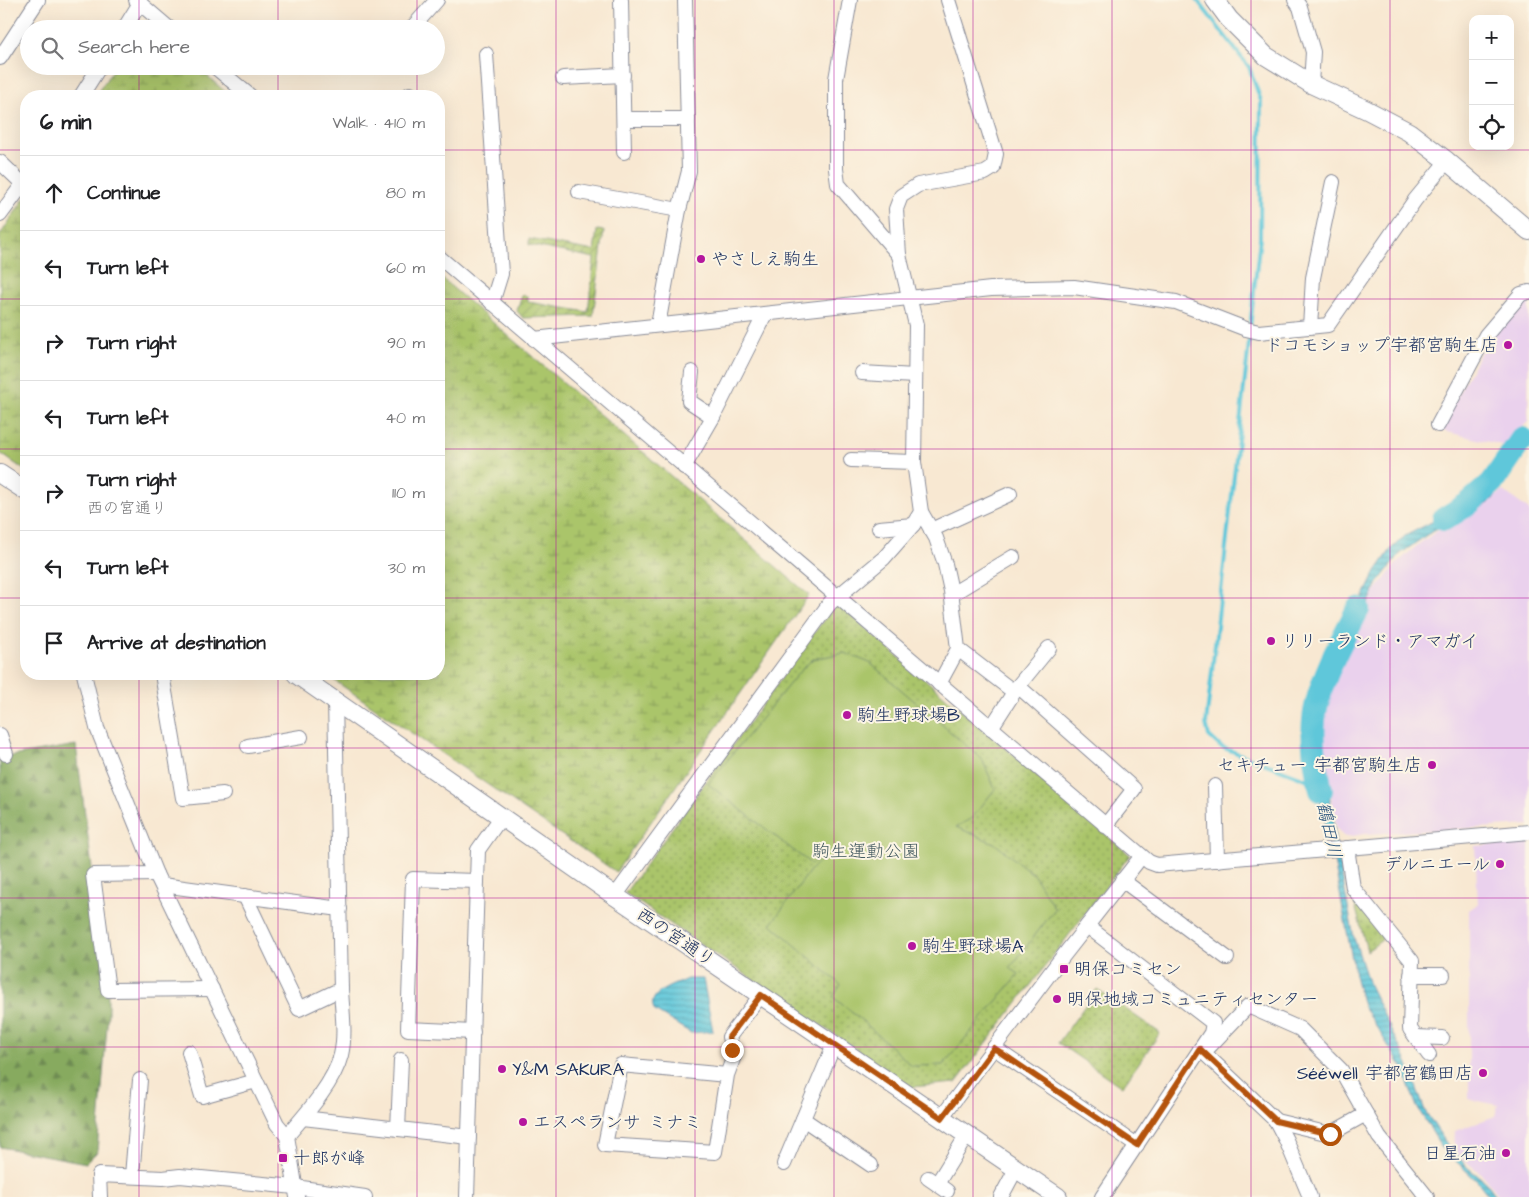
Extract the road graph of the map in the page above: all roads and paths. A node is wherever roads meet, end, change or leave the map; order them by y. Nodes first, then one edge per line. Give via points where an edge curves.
1 (38, 0) edge
2 (437, 0) edge
3 (622, 0) edge
4 (685, 0) edge
5 (850, 0) edge
6 (948, 0) edge
7 (1215, 0) edge
8 (1295, 0) edge
9 (139, 1) edge
10 (25, 20) edge
11 (129, 20) edge
12 (160, 20) edge
13 (419, 20) edge
14 (20, 27) edge
15 (486, 54) dead end
16 (0, 58) edge
17 (94, 75) edge
18 (225, 75) edge
19 (623, 75) junction
20 (563, 78) dead end
21 (1311, 84) junction
22 (85, 90) edge
23 (243, 90) edge
24 (624, 119) junction
25 (688, 119) junction
26 (624, 152) dead end
27 (1447, 161) junction
28 (0, 162) edge
29 (20, 179) edge
30 (1333, 182) dead end
31 (20, 188) edge
32 (579, 192) dead end
33 (679, 210) junction
34 (0, 215) edge
35 (1529, 231) edge
36 (899, 256) junction
37 (445, 262) edge
38 (1529, 292) edge
39 (910, 298) junction
40 (492, 303) junction
41 (765, 314) junction
42 (658, 325) junction
43 (1310, 327) junction
44 (534, 339) junction
45 (692, 372) dead end
46 (862, 373) dead end
47 (915, 376) junction
48 (713, 417) junction
49 (1438, 425) dead end
50 (851, 460) dead end
51 (914, 462) junction
52 (684, 466) junction
53 (0, 474) edge
54 (20, 487) edge
55 (1010, 494) dead end
56 (921, 512) junction
57 (913, 525) junction
58 (880, 528) dead end
59 (931, 530) junction
60 (1013, 557) dead end
61 (952, 594) junction
62 (837, 597) junction
63 (1049, 648) dead end
64 (958, 649) junction
65 (85, 680) edge
66 (163, 680) edge
67 (305, 680) edge
68 (938, 684) junction
69 (1016, 689) junction
70 (335, 700) junction
71 (991, 728) junction
72 (0, 735) edge
73 (301, 737) dead end
74 (248, 746) dead end
75 (6, 754) dead end
76 (1214, 786) dead end
77 (223, 794) dead end
78 (502, 816) junction
79 (1105, 826) junction
80 (1529, 832) edge
81 (1344, 848) junction
82 (1141, 857) junction
83 (1217, 860) junction
84 (159, 879) junction
85 (1122, 880) junction
86 (477, 881) junction
87 (245, 896) junction
88 (615, 896) junction
89 (340, 909) junction
90 (1087, 926) junction
91 (1227, 958) dead end
92 (1411, 975) junction
93 (1443, 975) dead end
94 (212, 989) junction
95 (341, 989) junction
96 (761, 995) junction
97 (473, 1032) junction
98 (1416, 1037) junction
99 (1442, 1038) dead end
100 (834, 1044) junction
101 (994, 1048) junction
102 (1202, 1050) junction
103 (189, 1052) dead end
104 (1428, 1055) dead end
105 (401, 1060) dead end
106 (727, 1075) junction
107 (140, 1080) dead end
108 (256, 1081) junction
109 (1366, 1114) junction
110 (303, 1118) junction
111 (942, 1118) junction
112 (803, 1119) junction
113 (1276, 1121) junction
114 (398, 1129) junction
115 (967, 1135) junction
116 (287, 1136) junction
117 (469, 1137) junction
118 (1137, 1145) junction
119 (784, 1164) dead end
120 (871, 1165) dead end
121 (1016, 1169) junction
122 (132, 1176) junction
123 (938, 1184) dead end
124 (296, 1192) edge
125 (100, 1197) edge
126 (365, 1197) edge
127 (467, 1197) edge
128 (1001, 1197) edge
129 (1058, 1197) edge
130 (1102, 1197) edge
131 (1310, 1197) edge
132 (1427, 1197) edge

1 - 10 street
2 - 13 street
3 - 19 street
4 - 25 street
5 - 36 street via 836,79 838,184
6 - 36 street via 996,154 992,168 985,173 918,185 901,196 896,209
7 - 21 street via 1266,56
8 - 21 street via 1313,52
9 - 11 street
9 - 12 street
14 - 16 street
15 - 40 street via 501,274
17 - 22 street
18 - 23 street
19 - 20 street
19 - 24 street
21 - 27 street via 1409,132
24 - 25 street
24 - 26 street
25 - 33 street via 689,171
27 - 35 street
27 - 43 street via 1415,200 1328,324
28 - 29 street
30 - 43 street via 1313,278
31 - 34 street
32 - 33 street
33 - 42 street
36 - 39 street
37 - 40 street
38 - 49 street via 1522,294 1486,335
39 - 41 street
39 - 43 street via 990,289 1074,287 1176,302 1253,331
39 - 47 street via 916,326
40 - 44 street
41 - 42 street
41 - 48 street
42 - 44 street
44 - 52 street
45 - 48 street via 689,401
46 - 47 street
47 - 51 street
48 - 52 street
50 - 51 street
51 - 56 street
52 - 62 street
53 - 54 street
55 - 59 street
56 - 57 street
56 - 59 street
57 - 58 street
57 - 62 street via 884,558
59 - 61 street via 946,564
60 - 61 street
61 - 64 street
62 - 68 street
62 - 88 street
63 - 69 street
64 - 68 street
64 - 69 street
65 - 84 street via 97,728
66 - 77 street via 183,798
67 - 70 street, 西の宮通り
68 - 71 street
69 - 71 street
69 - 79 street via 1134,789
70 - 78 street, 西の宮通り
70 - 89 street
71 - 79 street
72 - 75 street
73 - 74 street
76 - 83 street
78 - 86 street via 478,850
78 - 88 street, 西の宮通り
79 - 82 street
80 - 81 street
81 - 83 street
81 - 92 street via 1353,888 1412,961
82 - 83 street via 1157,865
82 - 85 street
84 - 87 street
84 - 94 street
84 - 94 street via 93,875 108,990
85 - 90 street
85 - 91 street
86 - 97 street
86 - 97 street via 414,879 408,1029
87 - 89 street
87 - 95 street via 299,1009
88 - 96 street, 西の宮通り
89 - 95 street
90 - 101 street
90 - 102 street via 1213,1023
92 - 93 street
92 - 98 street via 1410,1029
94 - 108 street
95 - 110 street via 344,1028 341,1056 330,1079
96 - 100 street, 西の宮通り
96 - 106 street via 729,1037 734,1056
97 - 117 street
98 - 99 street
98 - 104 street
100 - 111 street, 西の宮通り
100 - 112 street
101 - 111 street
101 - 118 street
102 - 109 street via 1248,1006 1300,1028 1341,1070
102 - 113 street
102 - 118 street
103 - 108 street via 202,1096
105 - 114 street
106 - 106 street via 621,1065 605,1145 715,1152
107 - 122 street
108 - 116 street via 277,1124
109 - 113 street via 1330,1134
109 - 132 street
110 - 114 street
110 - 116 street
111 - 115 street, 西の宮通り
112 - 119 street
112 - 120 street
113 - 131 street
114 - 117 street
115 - 121 street, 西の宮通り
115 - 123 street
116 - 124 street
117 - 127 street
118 - 130 street
121 - 128 street
121 - 129 street, 西の宮通り
122 - 124 street via 180,1176
122 - 125 street via 99,1175
124 - 126 street

